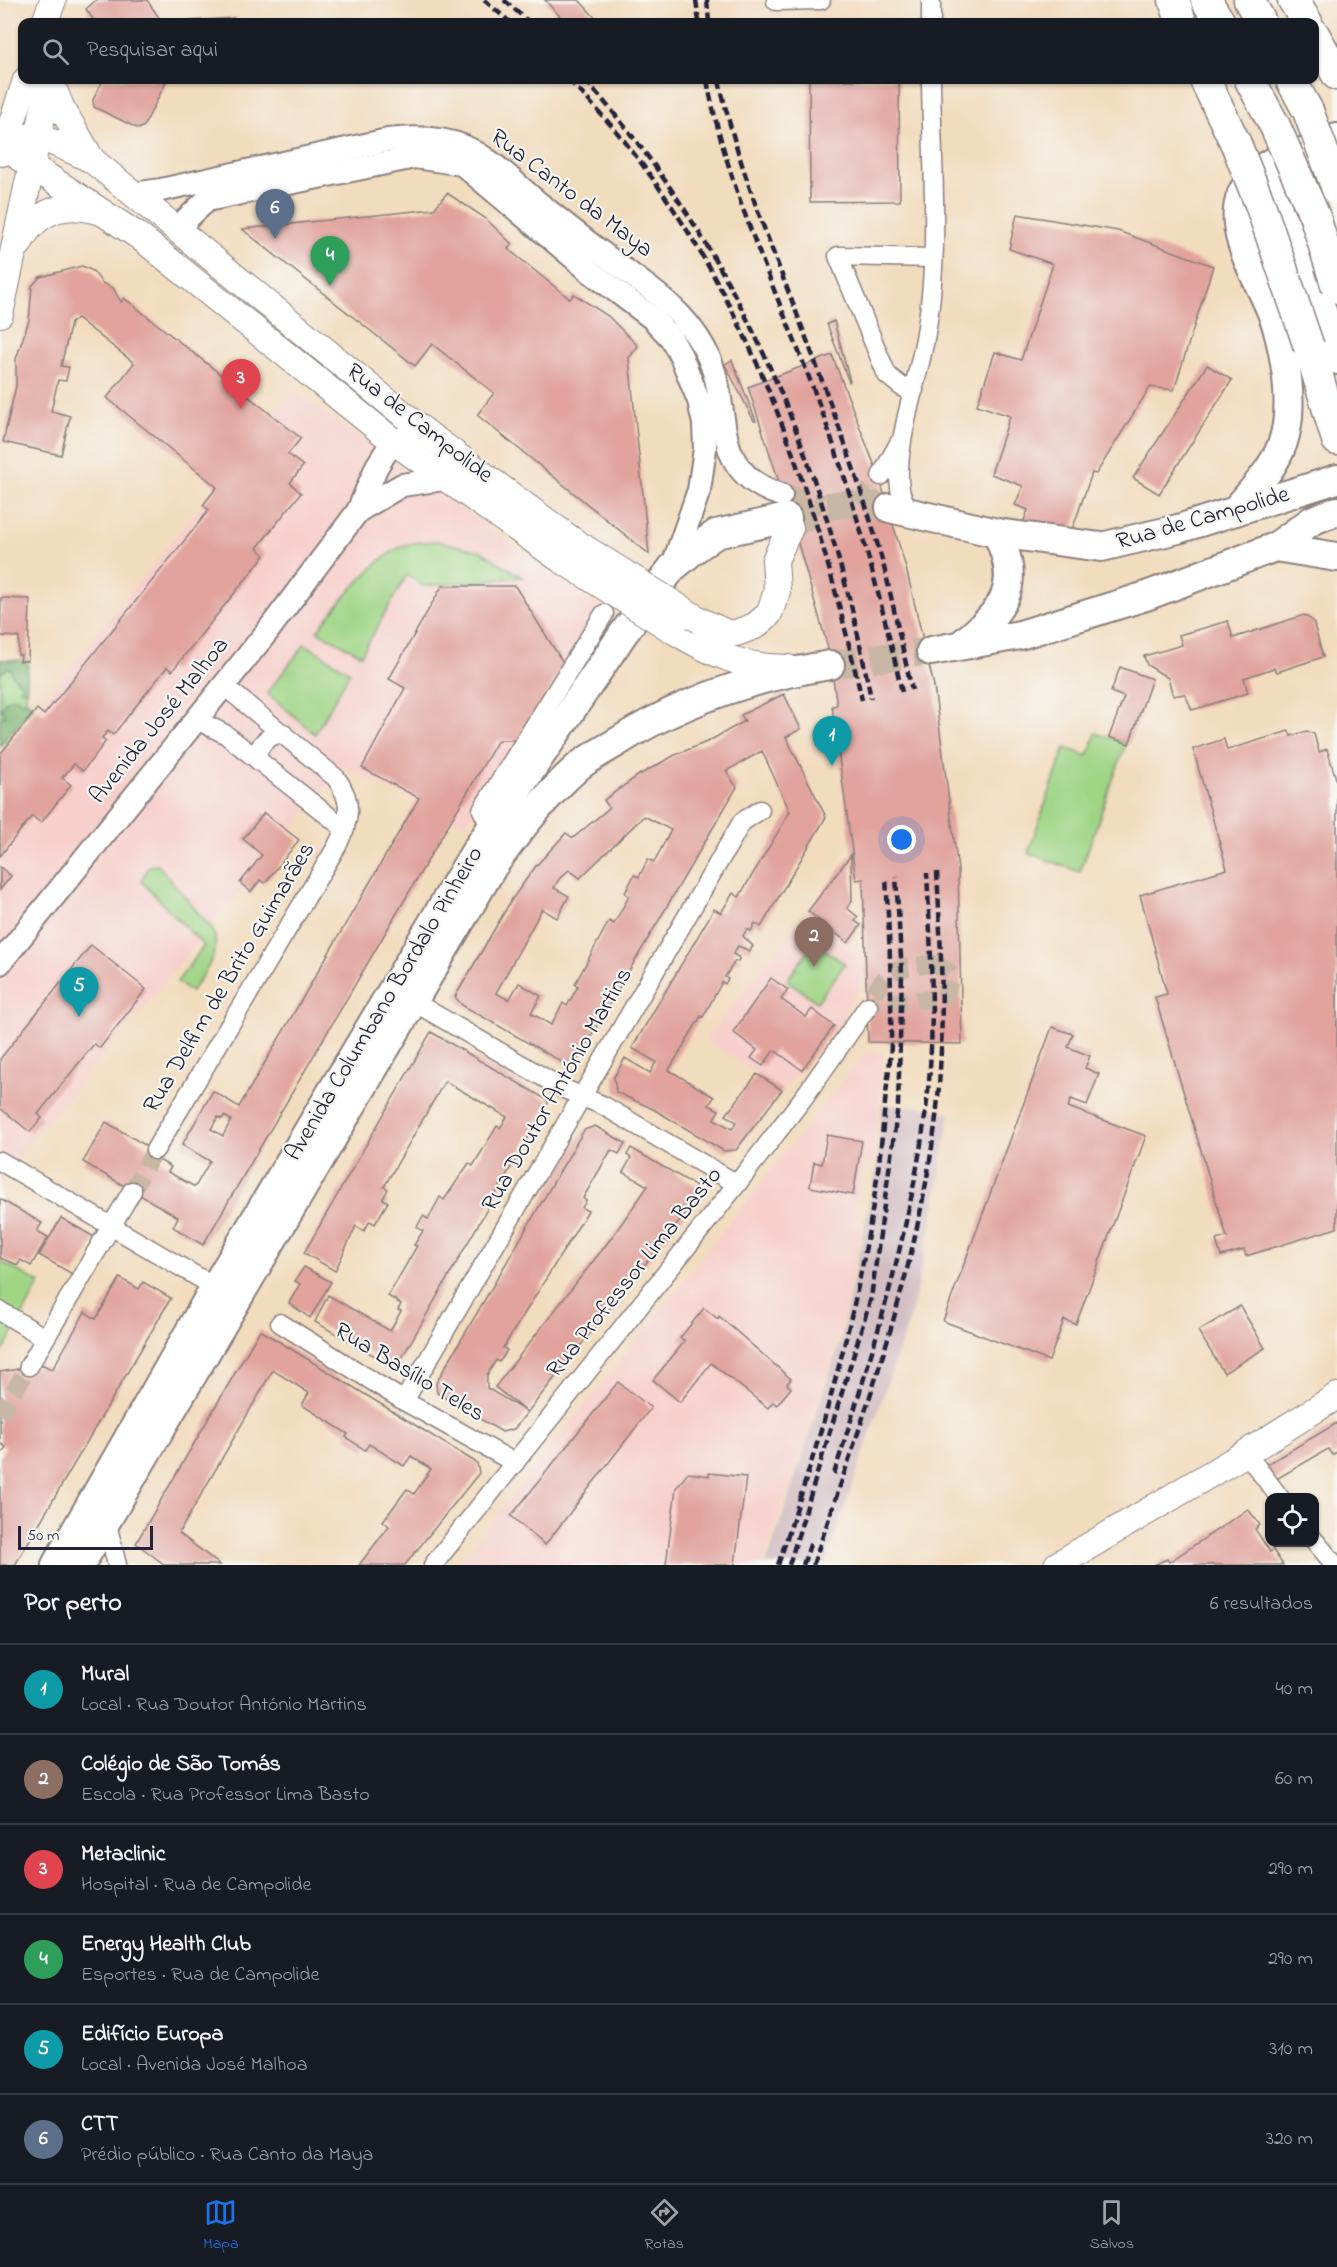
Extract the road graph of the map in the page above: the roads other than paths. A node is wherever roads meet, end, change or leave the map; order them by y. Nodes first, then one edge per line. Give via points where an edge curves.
1 (55, 0) edge
2 (821, 0) edge
3 (931, 0) edge
4 (1174, 0) edge
5 (1206, 0) edge
6 (1249, 0) edge
7 (1293, 0) edge
8 (776, 2) dead end
9 (47, 18) edge
10 (55, 18) edge
11 (931, 18) edge
12 (1180, 18) edge
13 (1217, 18) edge
14 (1259, 18) edge
15 (1304, 18) edge
16 (1319, 43) edge
17 (1337, 75) edge
18 (25, 84) edge
19 (49, 84) edge
20 (52, 84) edge
21 (932, 84) edge
22 (1207, 84) edge
23 (1252, 84) edge
24 (1294, 84) edge
25 (1337, 138) edge
26 (3, 149) edge
27 (1310, 150) junction
28 (33, 151) junction
29 (92, 160) junction
30 (1337, 189) edge
31 (133, 194) junction
32 (113, 217) junction
33 (176, 229) junction
34 (13, 255) junction
35 (933, 258) junction
36 (1337, 288) edge
37 (0, 314) edge
38 (1337, 360) edge
39 (914, 390) junction
40 (425, 432) junction
41 (901, 439) junction
42 (1337, 440) edge
43 (393, 441) junction
44 (880, 476) tunnel mouth
45 (444, 479) junction
46 (1337, 479) edge
47 (904, 510) joint
48 (358, 511) junction
49 (1235, 511) junction
50 (1337, 511) edge
51 (786, 513) junction
52 (997, 532) junction
53 (1275, 547) junction
54 (564, 548) junction
55 (1337, 556) edge
56 (672, 568) junction
57 (604, 614) dead end
58 (961, 645) junction
59 (931, 651) tunnel mouth
60 (822, 667) joint
61 (223, 685) junction
62 (195, 719) junction
63 (283, 733) junction
64 (260, 762) junction
65 (760, 810) dead end
66 (491, 828) junction
67 (345, 829) junction
68 (0, 963) edge
69 (414, 1002) junction
70 (868, 1006) dead end
71 (582, 1097) junction
72 (154, 1150) tunnel mouth
73 (0, 1161) edge
74 (737, 1184) junction
75 (132, 1191) tunnel mouth
76 (112, 1226) junction
77 (226, 1294) junction
78 (0, 1311) edge
79 (280, 1323) dead end
80 (40, 1335) junction
81 (29, 1366) tunnel mouth
82 (1337, 1396) edge
83 (404, 1401) junction
84 (1246, 1453) junction
85 (514, 1462) junction
86 (1277, 1493) edge
87 (106, 1519) junction
88 (1319, 1546) edge
89 (56, 1565) edge
90 (80, 1565) edge
91 (117, 1565) edge
92 (433, 1565) edge
93 (1057, 1565) edge
94 (1335, 1565) edge

1 - 9 main road
1 - 10 main road
2 - 8 street
3 - 11 street
4 - 12 highway
5 - 13 highway
6 - 14 highway
7 - 15 highway
16 - 17 highway
18 - 26 main road
19 - 28 main road
20 - 29 main road
21 - 35 street
22 - 42 highway, bridge via 1260,204
23 - 36 highway, bridge via 1315,217
24 - 30 highway, bridge
25 - 27 main road
26 - 28 main road, Rua de Campolide
27 - 38 main road via 1281,184 1277,208 1316,291
27 - 49 main road via 1266,165 1250,181 1240,203 1241,238 1252,274 1277,326 1288,414 1279,453
28 - 29 main road, Rua de Campolide via 54,142
28 - 32 main road, Rua de Campolide
28 - 34 main road, Rua de Campolide
29 - 31 main road, Rua de Campolide
31 - 33 main road, Rua de Campolide
31 - 51 street, Rua Canto da Maya via 388,140 424,138 464,147 492,164 661,296 686,321 716,374 734,462
32 - 34 main road, Rua de Campolide via 79,207 42,214 25,231
32 - 43 main road, Rua de Campolide
33 - 40 main road, Rua de Campolide
33 - 56 street, Rua Canto da Maya via 207,200 415,157 462,164 652,318 681,356 699,401 705,449 699,490
34 - 37 main road, Rua de Campolide
35 - 39 street via 931,305
35 - 39 street via 838,256 887,375 902,387
39 - 41 street
40 - 43 street
40 - 54 main road, Rua de Campolide
41 - 44 street
41 - 47 street via 900,489 907,507
43 - 45 main road, Rua de Campolide
43 - 48 street, Avenida José Malhoa via 377,466
45 - 48 street, Avenida José Malhoa via 402,485
45 - 54 main road, Rua de Campolide
46 - 49 main road, Rua de Campolide
47 - 52 main road, Rua de Campolide
48 - 61 street, Avenida José Malhoa
49 - 52 main road, Rua de Campolide via 1101,547
50 - 53 main road via 1312,520
51 - 54 main road, Rua de Campolide, bridge via 775,560 777,591 769,614 756,626 736,633 702,621
51 - 56 main road, Avenida Columbano Bordalo Pinheiro via 717,534
52 - 58 main road via 1009,562 1005,602 992,619
53 - 55 main road
53 - 58 main road via 1146,596 1020,634
54 - 60 main road, Rua de Campolide, bridge via 709,653 731,662 768,668
56 - 66 main road, Avenida Columbano Bordalo Pinheiro
57 - 66 street via 482,810
58 - 59 main road
60 - 69 main road, Avenida Columbano Bordalo Pinheiro via 694,701 639,728 580,765 528,818 493,866
61 - 62 street, Avenida José Malhoa
61 - 63 street, Rua Delfim de Brito Guimarães
62 - 64 street, Rua Delfim de Brito Guimarães via 225,734
62 - 68 street, Avenida José Malhoa
63 - 64 street via 262,742 257,753
63 - 67 street, Rua Delfim de Brito Guimarães via 336,778 345,791 350,812
64 - 67 street, Rua Delfim de Brito Guimarães
65 - 71 street, Rua Doutor António Martins via 742,822
66 - 77 main road, Avenida Columbano Bordalo Pinheiro
67 - 72 street, Rua Delfim de Brito Guimarães
69 - 71 street
69 - 77 main road, Avenida Columbano Bordalo Pinheiro
70 - 74 street, Rua Professor Lima Basto
71 - 74 street
71 - 83 street, Rua Doutor António Martins
73 - 76 street
74 - 85 street, Rua Professor Lima Basto
75 - 76 street
76 - 77 street
76 - 80 street
77 - 87 main road, Avenida Columbano Bordalo Pinheiro
77 - 89 main road, Avenida Columbano Bordalo Pinheiro
78 - 80 street
79 - 83 street, Rua Basílio Teles
80 - 81 street
82 - 84 main road
83 - 85 street, Rua Basílio Teles
84 - 86 street
84 - 93 main road
85 - 92 street, Rua Professor Lima Basto
87 - 90 main road, Avenida Columbano Bordalo Pinheiro
87 - 91 street
88 - 94 street

